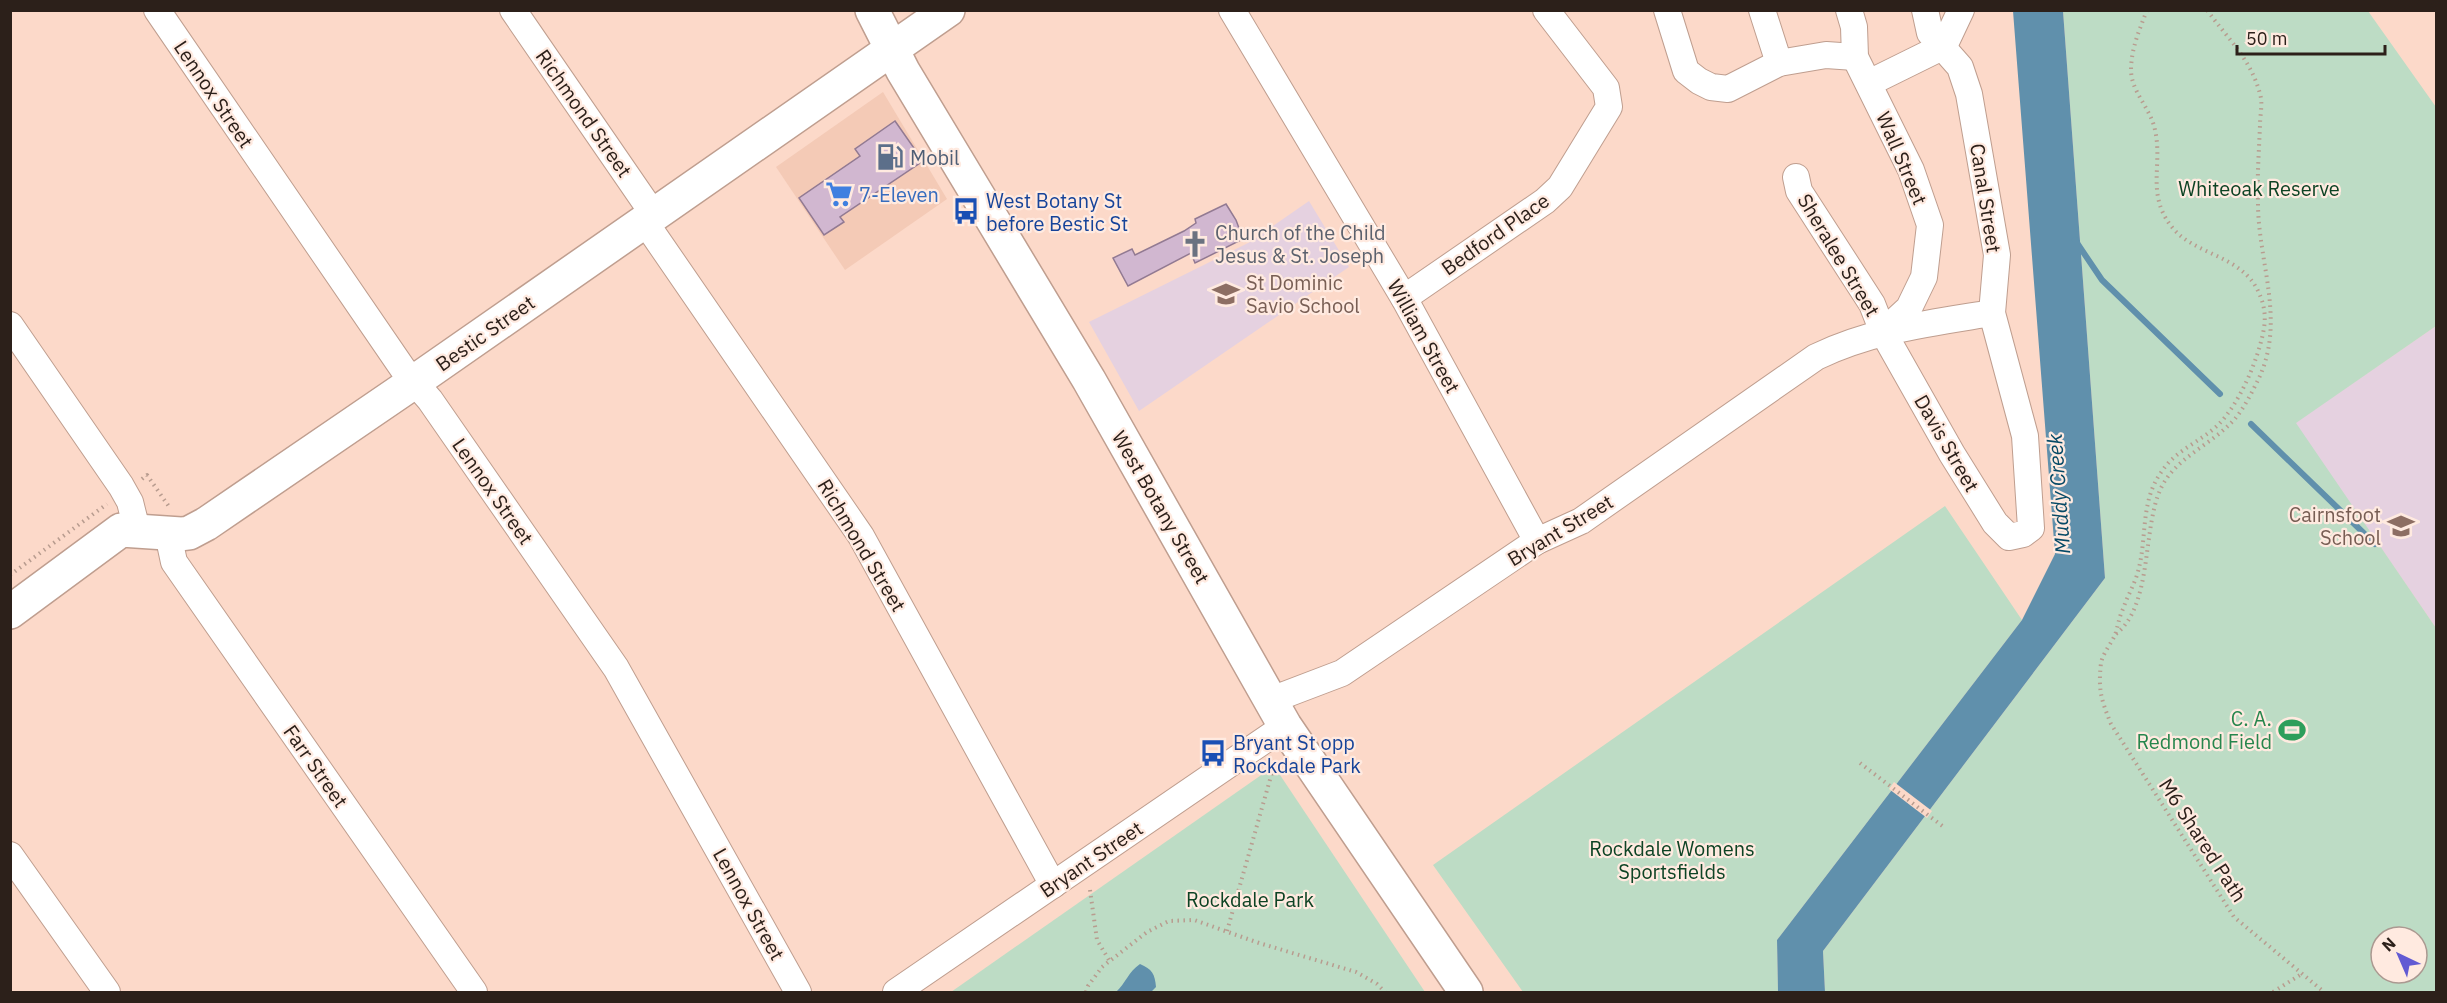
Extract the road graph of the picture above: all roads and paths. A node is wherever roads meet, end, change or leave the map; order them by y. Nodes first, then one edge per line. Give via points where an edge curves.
1 (157, 10) edge
2 (513, 10) edge
3 (872, 10) edge
4 (948, 10) edge
5 (1232, 10) edge
6 (1546, 10) edge
7 (1667, 10) edge
8 (1762, 10) edge
9 (1849, 10) edge
10 (1925, 10) edge
11 (1961, 10) edge
12 (2147, 10) edge
13 (2206, 10) edge
14 (1944, 46) junction
15 (891, 50) junction
16 (1855, 57) junction
17 (1779, 63) junction
18 (1869, 83) junction
19 (1796, 177) dead end
20 (650, 218) junction
21 (1404, 298) junction
22 (1992, 313) junction
23 (10, 325) edge
24 (1883, 332) junction
25 (414, 382) junction
26 (124, 492) junction
27 (160, 526) junction
28 (2023, 534) joint
29 (1537, 541) junction
30 (10, 575) edge
31 (10, 612) edge
32 (2115, 634) junction
33 (1278, 713) junction
34 (1275, 762) dead end
35 (1860, 763) dead end
36 (1945, 828) dead end
37 (10, 855) edge
38 (1053, 885) junction
39 (1090, 890) dead end
40 (1227, 932) junction
41 (1109, 960) junction
42 (2300, 975) junction
43 (106, 993) edge
44 (474, 993) edge
45 (798, 993) edge
46 (896, 993) edge
47 (1086, 993) edge
48 (1385, 993) edge
49 (1466, 993) edge
50 (2273, 993) edge
51 (2324, 993) edge

1 - 25 street, Lennox Street
2 - 20 street, Richmond Street
3 - 15 main road, West Botany Street
4 - 15 main road, Bestic Street
5 - 21 street, William Street
6 - 21 street, Bedford Place via 1606,88 1609,107 1560,187 1545,201
7 - 17 street via 1686,71 1711,87 1728,89
8 - 17 street
9 - 16 street, Wall Street
10 - 14 street, Canal Street via 1930,33
11 - 14 street
12 - 32 path, M6 Shared Path via 2134,41 2131,75 2155,129 2159,208 2177,233 2236,264 2247,275 2264,305 2264,325 2259,353 2228,412 2218,425 2171,459 2160,472 2145,507 2143,552 2137,577
13 - 32 path, M6 Shared Path via 2236,44 2252,70 2261,96 2258,205 2271,304 2271,344 2259,378 2232,423 2178,465 2161,488 2134,605 2123,628
14 - 18 street
14 - 22 street, Canal Street via 1960,66 1969,94 1997,255
15 - 20 main road, Bestic Street
15 - 33 main road, West Botany Street via 1089,380
16 - 17 street via 1826,55
16 - 18 street, Wall Street
18 - 24 street, Wall Street via 1911,170 1930,225 1924,277 1909,308
19 - 24 street, Sheralee Street via 1799,191 1872,304
20 - 25 main road, Bestic Street
20 - 38 street, Richmond Street via 861,536
21 - 29 street, William Street
22 - 24 street, Bryant Street
22 - 28 street, Canal Street via 2025,436 2031,528
23 - 26 street, Farr Street
24 - 28 street, Davis Street via 1995,523 2009,537
24 - 29 street, Bryant Street via 1816,357 1581,521
25 - 27 main road, Bestic Street via 206,524 189,533
25 - 45 street, Lennox Street via 616,668
26 - 27 street, Farr Street via 130,502
26 - 27 path via 147,475 170,508
26 - 30 path
27 - 31 main road, Bestic Street via 121,530
27 - 44 street, Farr Street via 174,562
29 - 33 street, Bryant Street
32 - 42 path, M6 Shared Path via 2102,660 2099,693 2111,724 2234,917
33 - 38 street, Bryant Street
33 - 49 main road, West Botany Street
34 - 40 path
35 - 36 path
37 - 43 street
38 - 46 street, Bryant Street
39 - 41 path via 1097,940
40 - 41 path via 1194,920 1169,921 1146,932
40 - 48 path via 1356,972
41 - 47 path
42 - 50 path
42 - 51 path, M6 Shared Path

